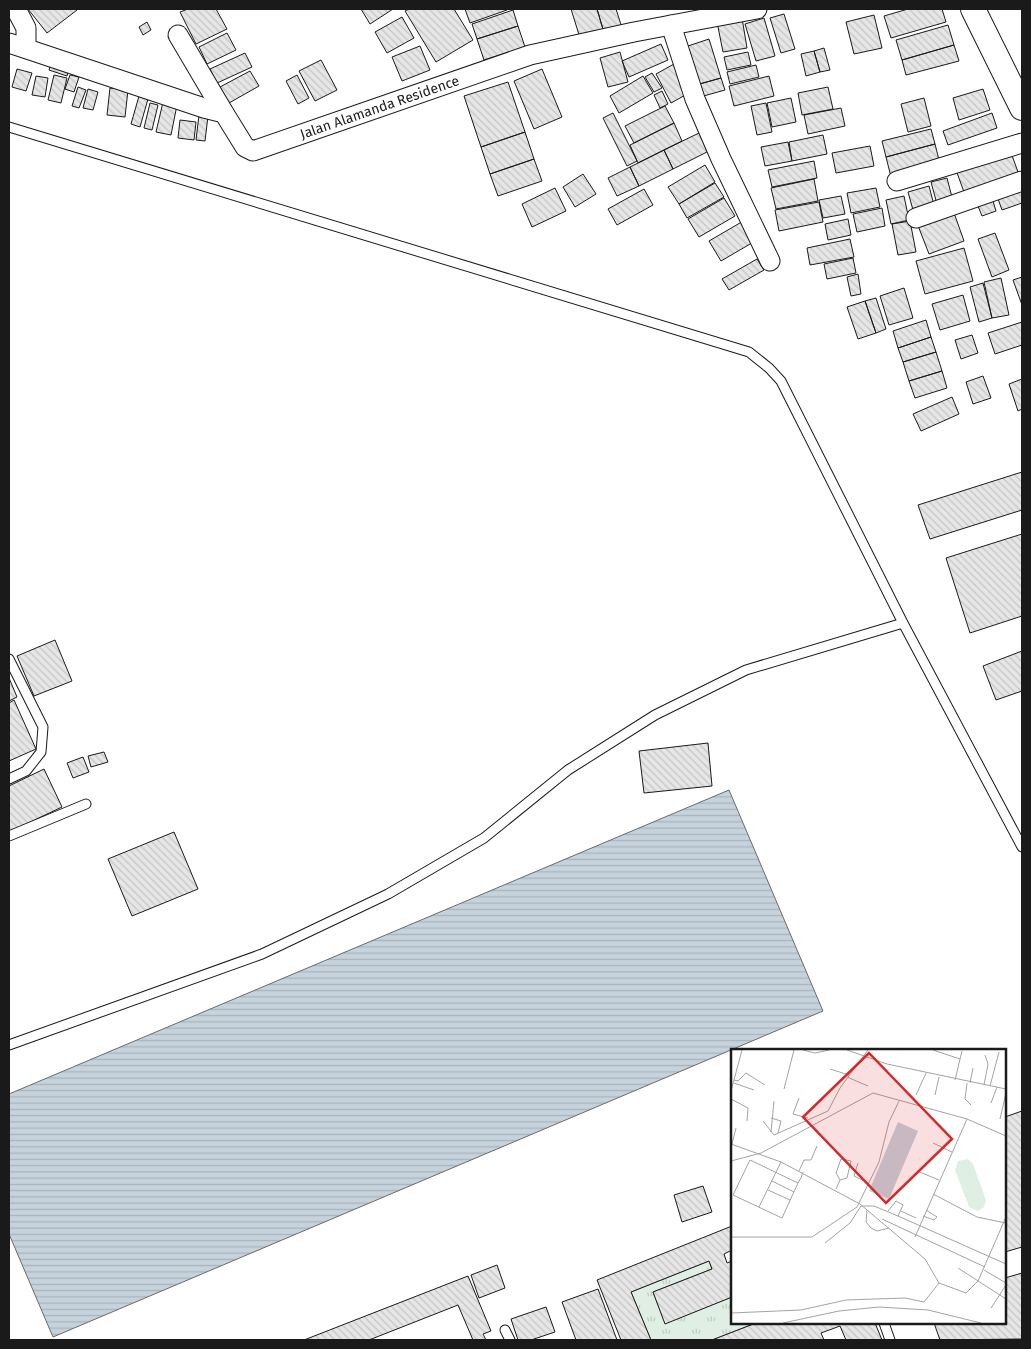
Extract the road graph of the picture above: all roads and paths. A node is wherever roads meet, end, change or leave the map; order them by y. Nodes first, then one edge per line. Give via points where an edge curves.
1 (16, 9) edge
2 (758, 9) edge
3 (973, 9) edge
4 (695, 14) edge
5 (671, 25) junction
6 (178, 35) dead end
7 (17, 45) edge
8 (1022, 108) edge
9 (224, 113) junction
10 (9, 127) edge
11 (1022, 143) edge
12 (897, 181) dead end
13 (1022, 181) edge
14 (916, 218) dead end
15 (770, 262) dead end
16 (903, 623) junction
17 (9, 659) edge
18 (9, 779) edge
19 (86, 804) dead end
20 (9, 836) edge
21 (1022, 847) edge
22 (9, 1043) edge
23 (884, 1324) edge
24 (505, 1330) dead end
25 (510, 1340) edge
26 (890, 1340) edge

1 - 7 street via 26,28
2 - 4 street, Jalan Alamanda Residence
3 - 8 street
4 - 5 street, Jalan Alamanda Residence
5 - 9 street, Jalan Alamanda Residence via 530,56 256,150 246,147
5 - 15 street via 695,99
6 - 9 street, Jalan Alamanda Residence
7 - 9 street
10 - 16 lane via 749,352 781,381
11 - 12 street
13 - 14 street
16 - 21 lane
16 - 22 lane via 746,670 655,715 568,770 484,838 388,894 262,954
17 - 18 lane via 42,727 41,752 26,771
19 - 20 lane
23 - 26 lane
24 - 25 lane

